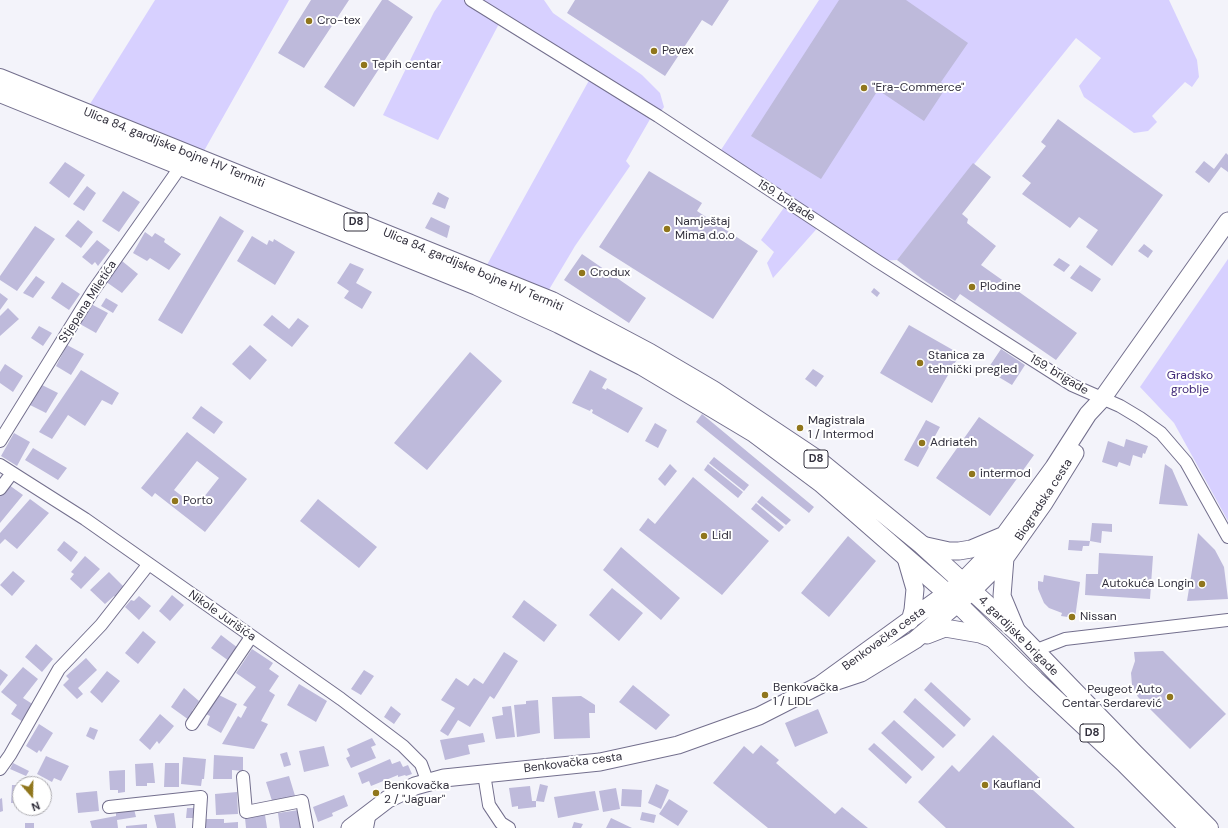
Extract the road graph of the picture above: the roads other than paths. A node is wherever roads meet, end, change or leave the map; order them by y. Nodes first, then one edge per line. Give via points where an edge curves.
1 (471, 0) edge
2 (0, 78) edge
3 (0, 93) edge
4 (181, 166) junction
5 (1228, 221) edge
6 (1102, 399) junction
7 (0, 442) edge
8 (0, 465) edge
9 (12, 473) junction
10 (0, 489) edge
11 (1004, 536) junction
12 (1228, 537) edge
13 (922, 545) junction
14 (906, 558) junction
15 (1005, 558) junction
16 (148, 565) junction
17 (967, 586) junction
18 (953, 598) junction
19 (1228, 620) edge
20 (910, 621) junction
21 (1017, 632) junction
22 (251, 637) junction
23 (993, 639) junction
24 (915, 640) junction
25 (1034, 651) junction
26 (820, 685) junction
27 (192, 724) dead end
28 (0, 769) edge
29 (484, 774) junction
30 (243, 777) dead end
31 (428, 783) junction
32 (109, 807) dead end
33 (369, 820) edge
34 (199, 828) edge
35 (307, 828) edge
36 (350, 828) edge
37 (509, 828) edge
38 (1189, 828) edge
39 (1209, 828) edge

1 - 6 street, 159. brigade via 658,116 877,261 1072,385
2 - 13 main road, Ulica 84. gardijske bojne HV Termiti / D8 via 552,301 650,353 764,423 818,460
3 - 4 main road, Ulica 84. gardijske bojne HV Termiti / D8
4 - 7 street, Stjepana Miletića via 93,291
4 - 14 main road, Ulica 84. gardijske bojne HV Termiti / D8 via 477,286 642,366 754,433 792,460 821,482
5 - 6 main road, Biogradska cesta
6 - 11 main road, Biogradska cesta via 1088,414 1054,467
6 - 12 street, 159. brigade via 1120,406 1161,433 1186,462
6 - 15 main road, Biogradska cesta via 1062,475
8 - 9 street, Nikole Jurišića
9 - 10 street
9 - 16 street, Nikole Jurišića via 86,520
11 - 13 main road via 959,551
11 - 17 main road, Biogradska cesta
13 - 17 main road, Ulica 84. gardijske bojne HV Termiti / D8
14 - 18 main road, Ulica 84. gardijske bojne HV Termiti / D8
14 - 20 main road via 914,589
15 - 17 main road, Biogradska cesta
15 - 21 main road via 1002,596
16 - 22 street, Nikole Jurišića
16 - 28 street via 101,625 59,669
17 - 18 main road
17 - 21 main road, 4. gardijske brigade / D8
18 - 20 main road, Benkovačka cesta
18 - 23 main road, 4. gardijske brigade / D8
18 - 24 main road, Benkovačka cesta
19 - 25 street via 1065,639
20 - 26 main road, Benkovačka cesta
21 - 25 main road, 4. gardijske brigade / D8
22 - 27 street
22 - 31 street, Nikole Jurišića via 341,699 403,746 421,764
23 - 24 main road via 945,628
23 - 38 main road, 4. gardijske brigade / D8
24 - 26 main road, Benkovačka cesta via 860,673 845,680
25 - 39 main road, 4. gardijske brigade / D8
26 - 29 main road, Benkovačka cesta via 758,716 678,745 600,762
29 - 31 main road, Benkovačka cesta via 444,778
29 - 37 street via 489,805 501,823
30 - 35 street via 246,812 302,801
31 - 33 main road, Benkovačka cesta via 415,786 388,799
32 - 34 street via 201,797
33 - 36 main road, Benkovačka cesta

